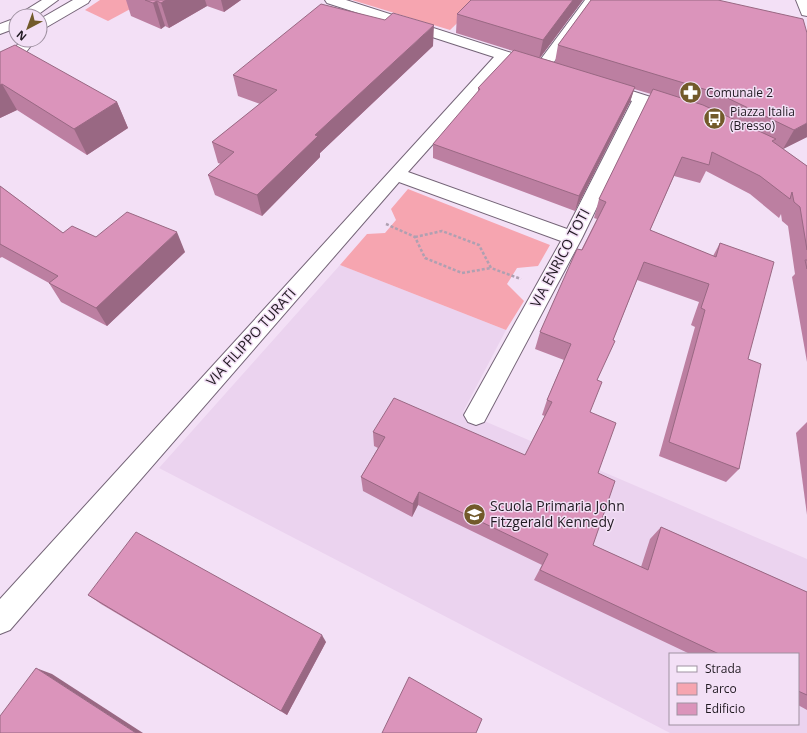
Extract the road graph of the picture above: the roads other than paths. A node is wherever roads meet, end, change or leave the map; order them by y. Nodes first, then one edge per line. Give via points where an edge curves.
1 (51, 0) edge
2 (83, 0) edge
3 (332, 0) edge
4 (592, 0) edge
5 (803, 0) edge
6 (35, 8) edge
7 (807, 12) edge
8 (48, 20) edge
9 (22, 48) edge
10 (504, 55) junction
11 (0, 65) edge
12 (543, 67) junction
13 (558, 72) edge
14 (588, 82) edge
15 (641, 100) junction
16 (686, 114) edge
17 (396, 174) junction
18 (572, 238) junction
19 (476, 415) dead end
20 (0, 620) edge

1 - 6 street
2 - 8 street
3 - 10 street
4 - 12 street
5 - 7 street
9 - 11 street via 18,54
10 - 12 street
10 - 17 street, VIA FILIPPO TURATI
12 - 13 street
14 - 15 street
15 - 16 street
15 - 18 street, VIA ENRICO TOTI
17 - 18 street
17 - 20 street, VIA FILIPPO TURATI
18 - 19 street, VIA ENRICO TOTI

